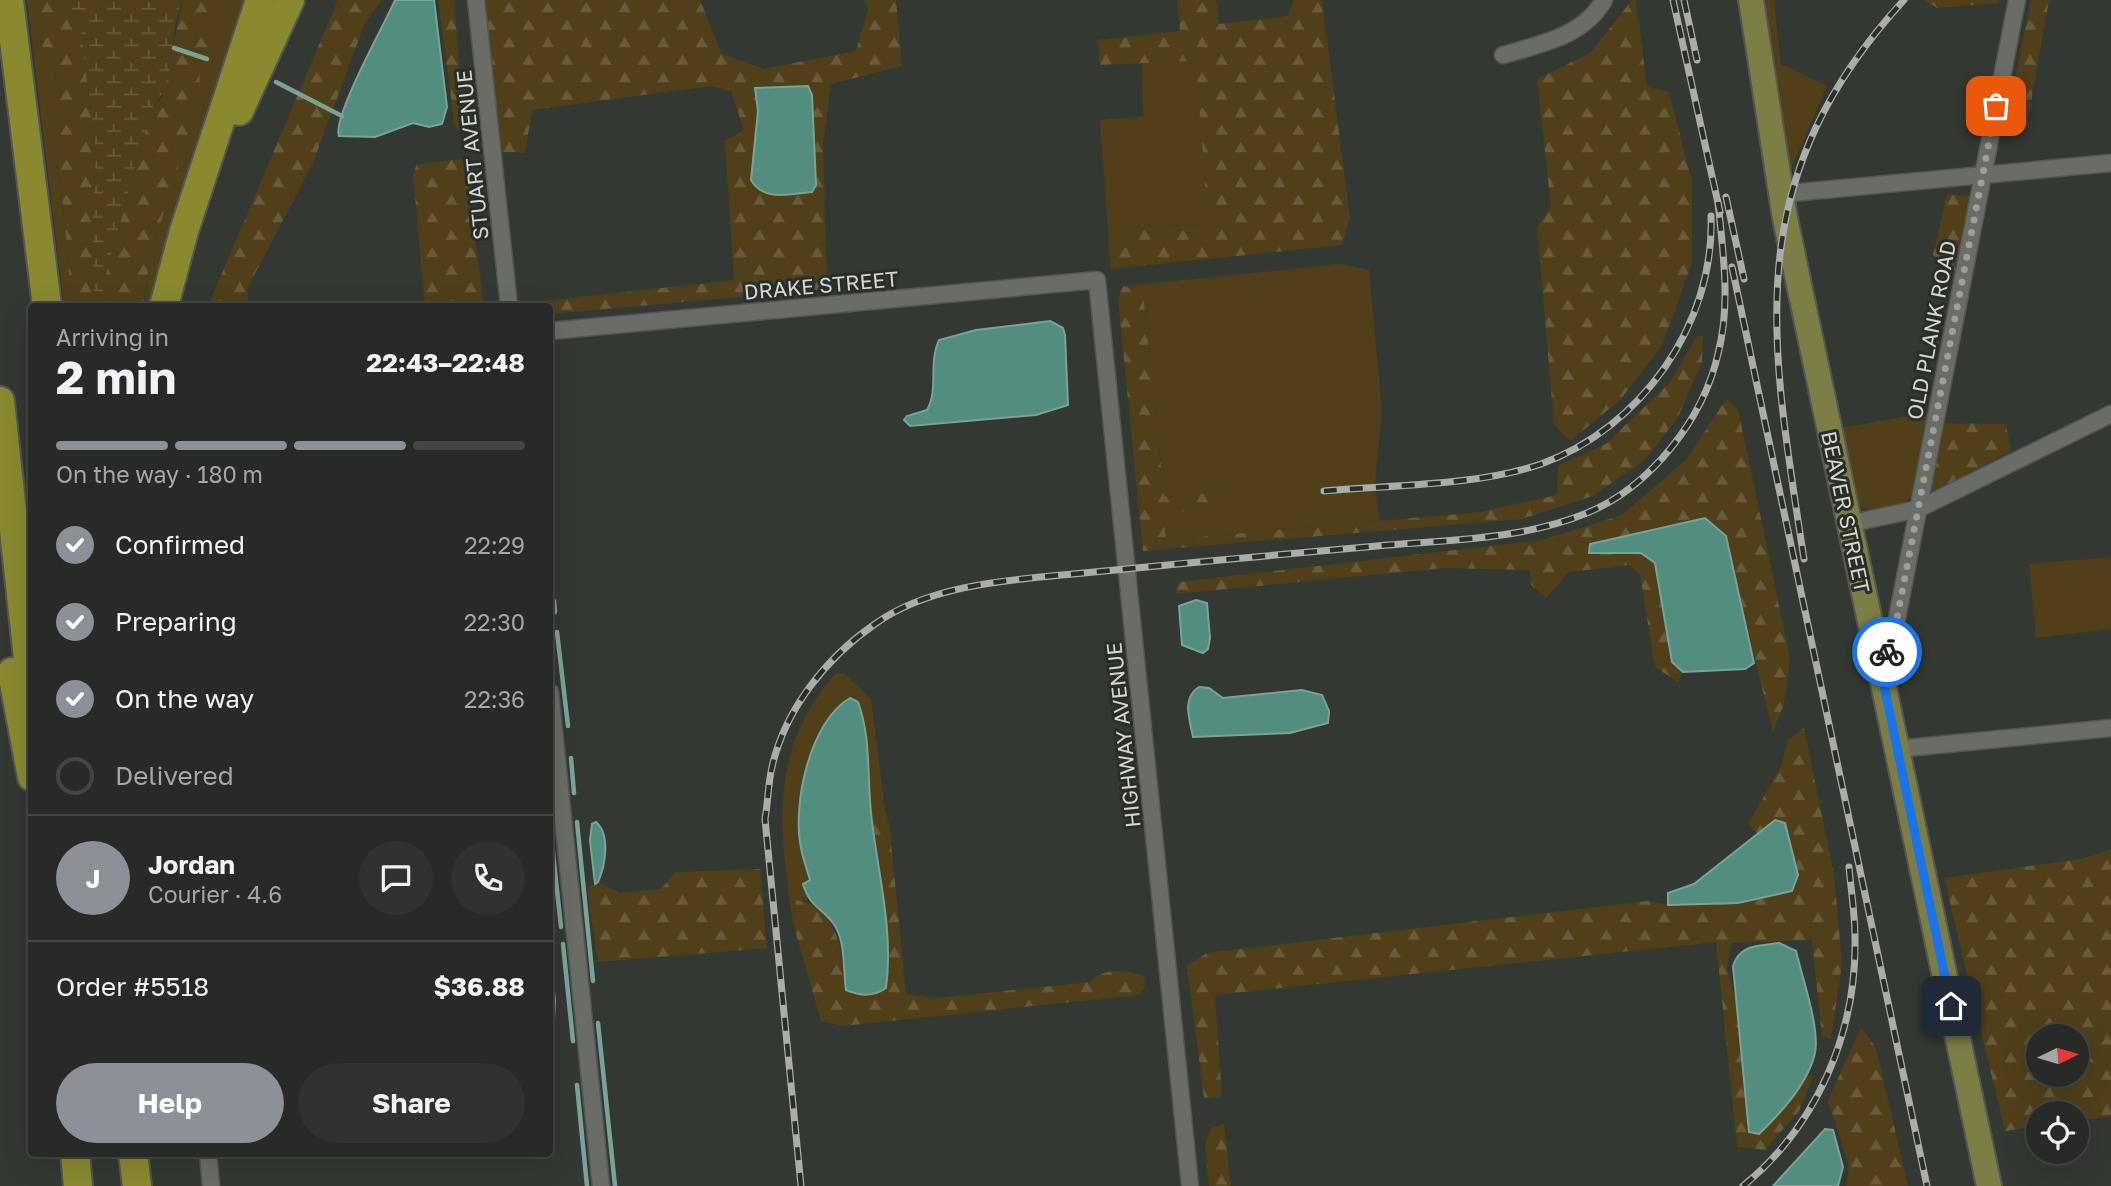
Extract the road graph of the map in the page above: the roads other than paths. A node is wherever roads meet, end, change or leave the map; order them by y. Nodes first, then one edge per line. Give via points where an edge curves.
1 (9, 0) edge
2 (260, 0) edge
3 (290, 0) edge
4 (476, 0) edge
5 (1604, 0) edge
6 (1751, 0) edge
7 (2017, 0) edge
8 (1503, 55) dead end
9 (2111, 163) edge
10 (1982, 174) junction
11 (1780, 194) junction
12 (184, 231) junction
13 (1097, 280) joint
14 (47, 303) edge
15 (164, 303) edge
16 (509, 303) edge
17 (553, 331) edge
18 (0, 401) edge
19 (2111, 414) edge
20 (1918, 509) junction
21 (1849, 524) junction
22 (0, 572) edge
23 (28, 658) edge
24 (1880, 666) junction
25 (553, 721) edge
26 (2111, 728) edge
27 (1897, 749) junction
28 (28, 759) edge
29 (75, 1157) edge
30 (133, 1157) edge
31 (208, 1157) edge
32 (78, 1186) edge
33 (137, 1186) edge
34 (211, 1186) edge
35 (601, 1186) edge
36 (1190, 1186) edge
37 (1989, 1186) edge

1 - 14 highway
2 - 12 highway
3 - 12 highway
4 - 16 street, STUART AVENUE
5 - 8 street via 1590,21 1556,40
6 - 11 main road, BEAVER STREET
7 - 10 street, OLD PLANK ROAD
9 - 10 street
10 - 11 street
10 - 20 street, OLD PLANK ROAD
11 - 21 main road, BEAVER STREET
12 - 15 highway
13 - 17 street, DRAKE STREET
13 - 36 street, HIGHWAY AVENUE
18 - 23 highway
19 - 20 street
20 - 21 street
20 - 24 street, OLD PLANK ROAD via 1893,639
21 - 24 main road, BEAVER STREET
22 - 28 highway via 15,699
24 - 27 main road, BEAVER STREET
25 - 35 street
26 - 27 street
27 - 37 main road, BEAVER STREET
29 - 32 highway
30 - 33 highway
31 - 34 street

